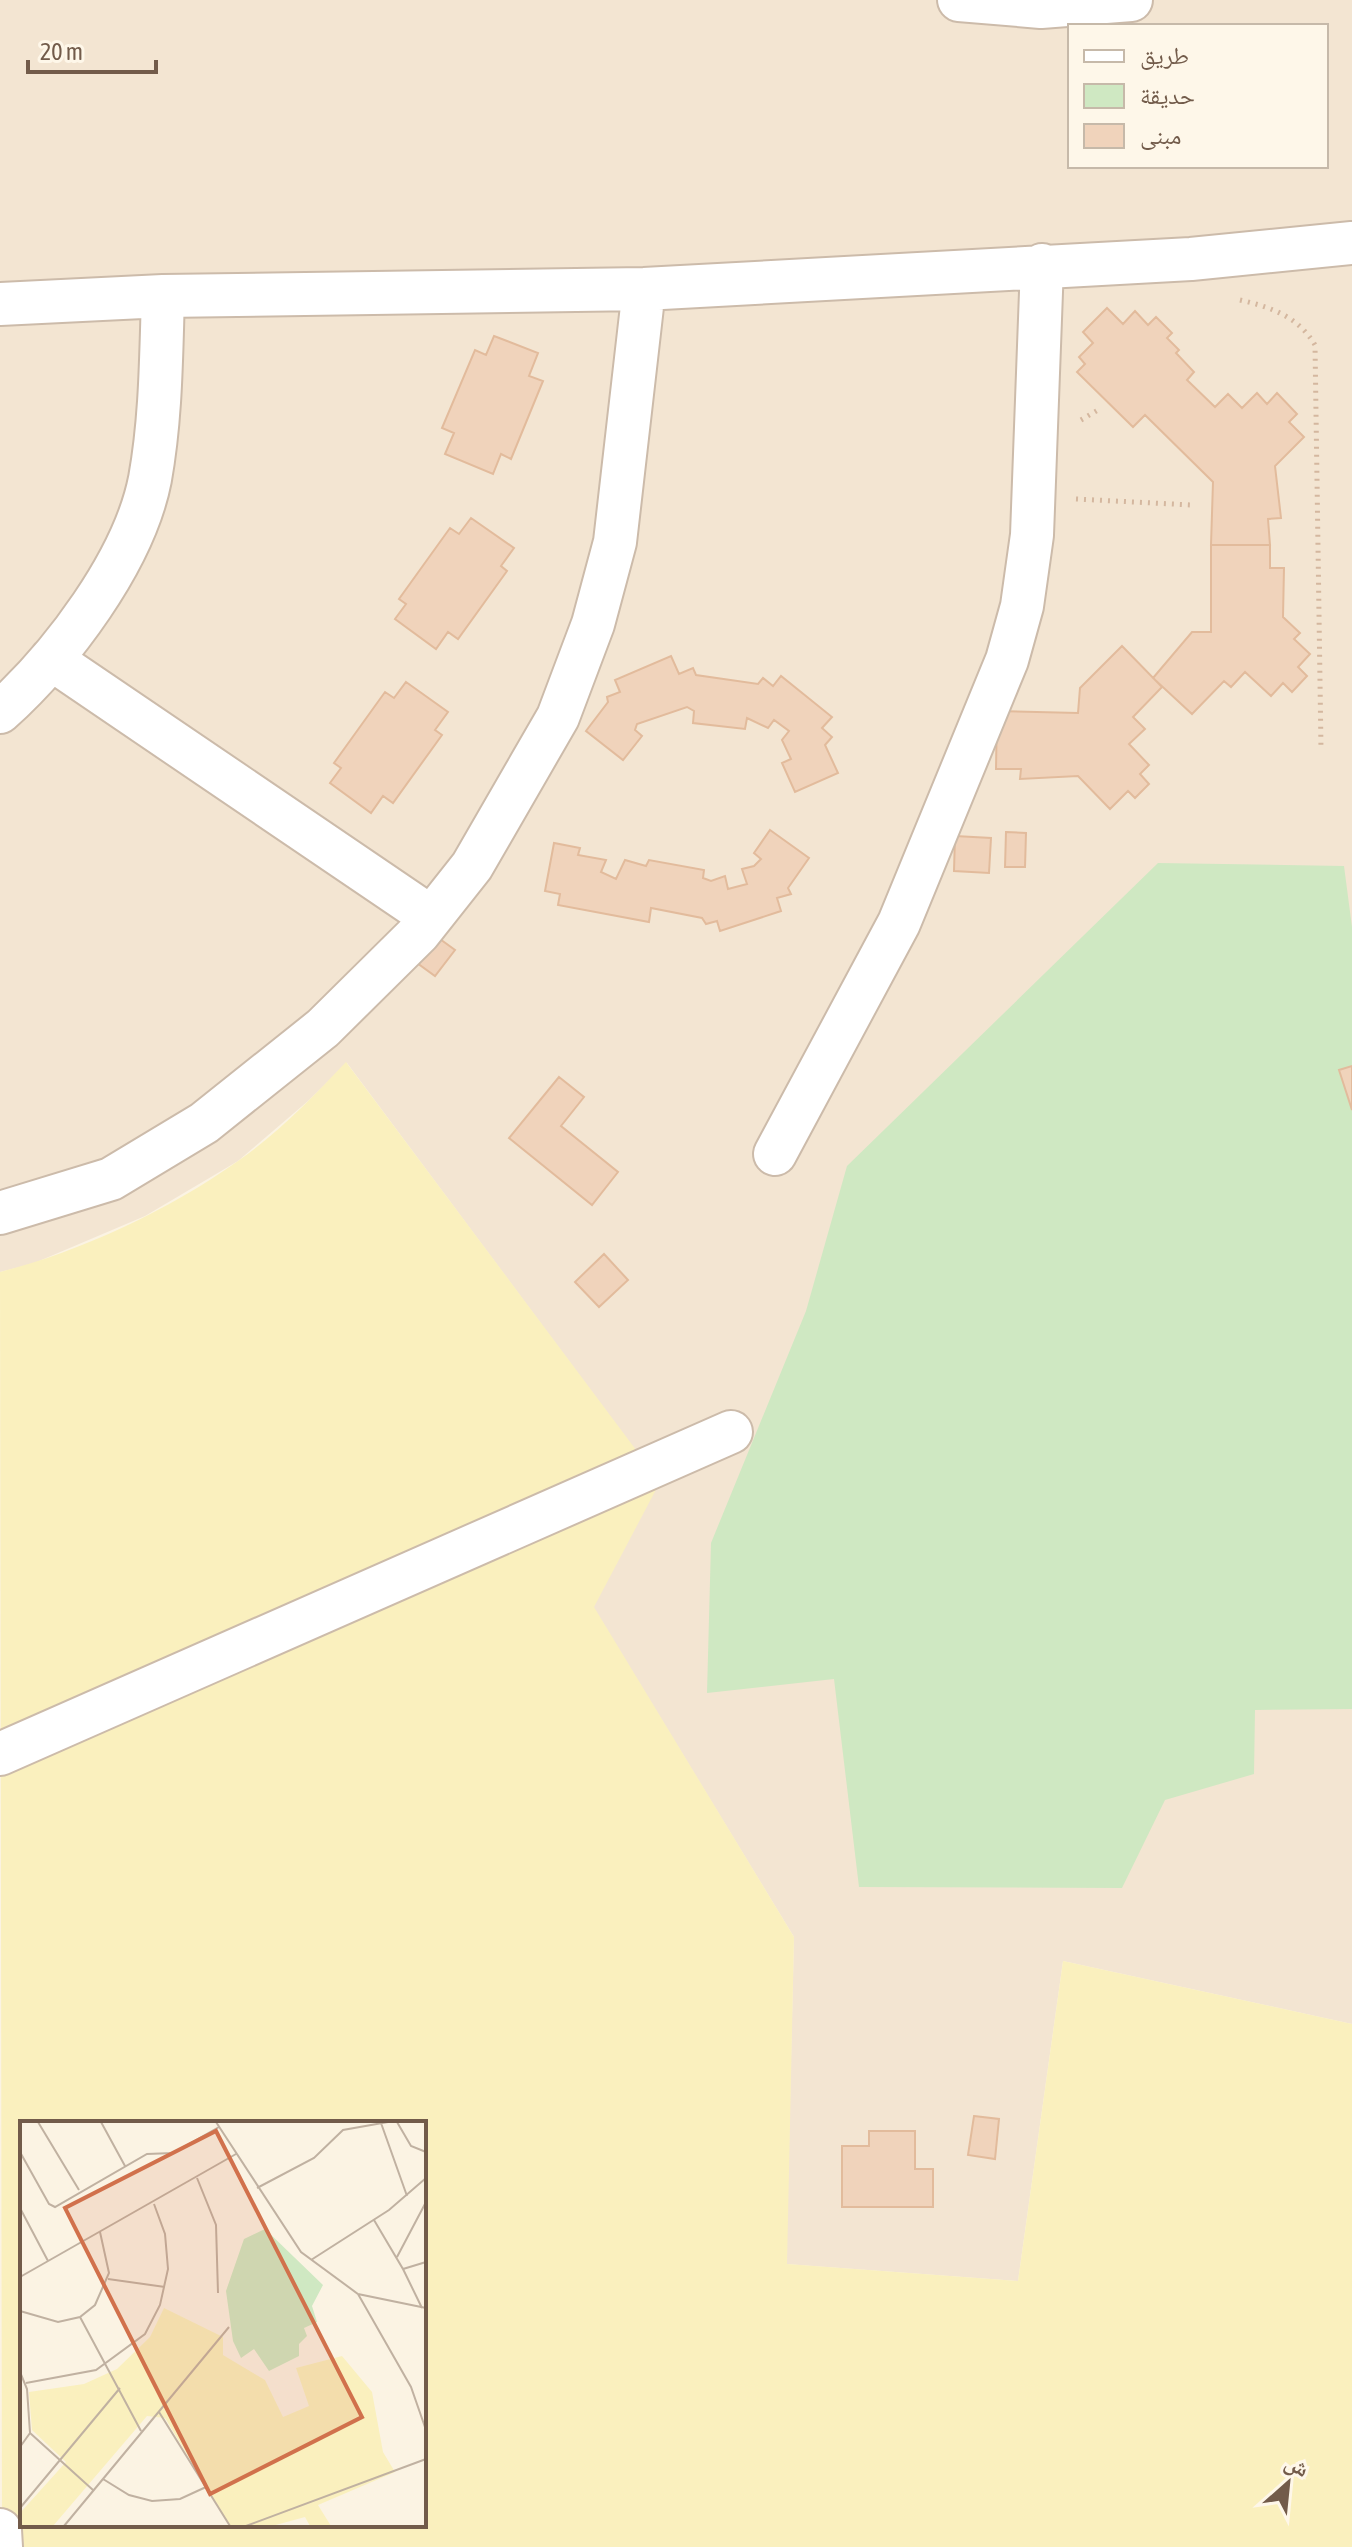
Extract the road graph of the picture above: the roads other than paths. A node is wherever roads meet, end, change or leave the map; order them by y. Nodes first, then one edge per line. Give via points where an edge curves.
1 (959, 0) edge
2 (1131, 0) edge
3 (1352, 243) edge
4 (1042, 265) junction
5 (644, 289) junction
6 (163, 296) junction
7 (0, 304) edge
8 (51, 659) junction
9 (0, 712) edge
10 (431, 917) junction
11 (775, 1154) dead end
12 (0, 1213) edge
13 (731, 1432) dead end
14 (0, 1754) edge
15 (0, 2530) edge
16 (1, 2547) edge

1 - 2 street via 1041,7
3 - 4 street via 1191,259
4 - 5 street
4 - 11 street via 1032,535 1022,606 1007,660 899,923
5 - 6 street
5 - 10 street via 615,542 593,624 558,717 472,866
6 - 7 street
6 - 8 street via 149,481 125,547 83,620
8 - 9 street
8 - 10 street
10 - 12 street via 323,1028 204,1123 111,1179
13 - 14 street
15 - 16 street

